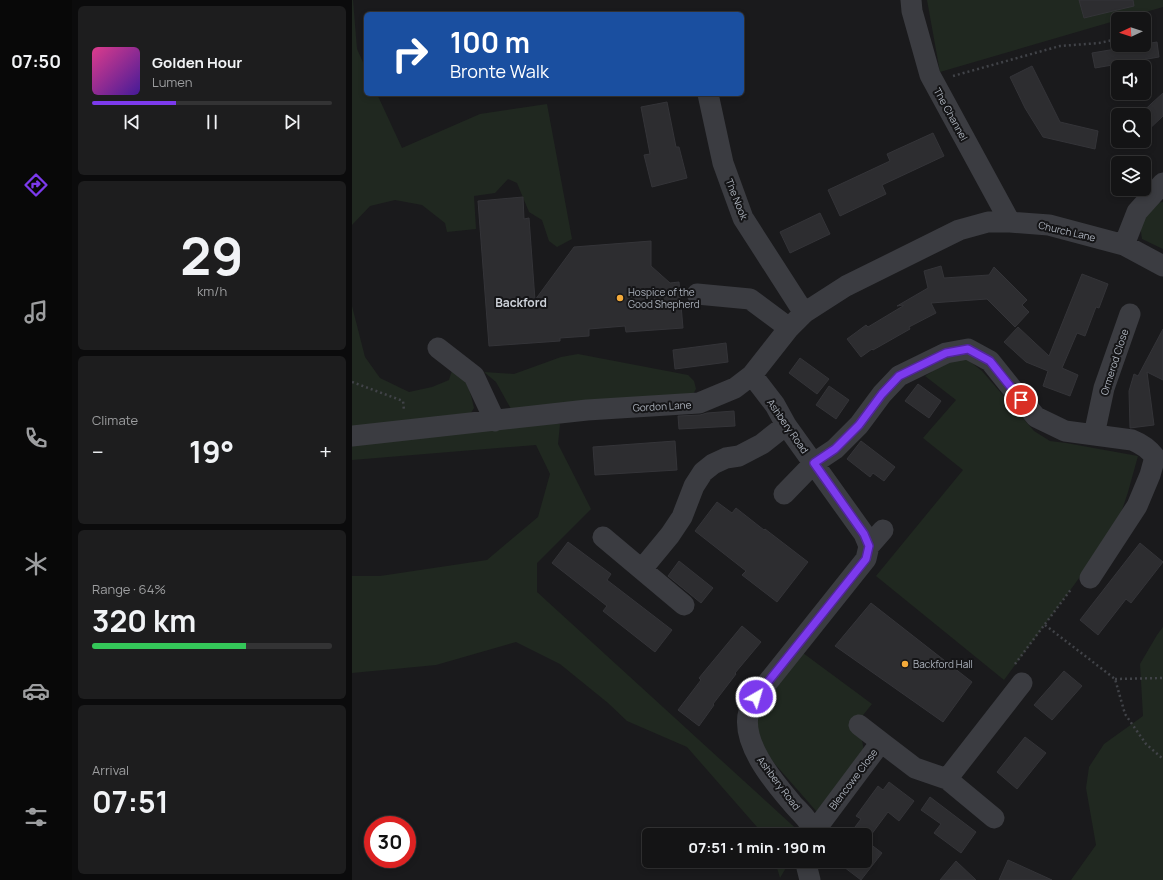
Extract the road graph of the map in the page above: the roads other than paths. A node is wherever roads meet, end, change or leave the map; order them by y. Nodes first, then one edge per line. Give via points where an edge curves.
1 (911, 0) edge
2 (708, 96) edge
3 (1161, 187) edge
4 (1010, 222) junction
5 (1124, 245) junction
6 (1163, 266) edge
7 (698, 294) dead end
8 (804, 313) junction
9 (1130, 314) dead end
10 (789, 328) junction
11 (438, 348) dead end
12 (752, 375) junction
13 (495, 421) junction
14 (786, 425) junction
15 (1094, 435) junction
16 (352, 436) edge
17 (814, 463) junction
18 (784, 494) dead end
19 (883, 530) dead end
20 (603, 537) dead end
21 (869, 546) junction
22 (642, 570) junction
23 (1090, 578) dead end
24 (684, 604) dead end
25 (1016, 676) road end
26 (859, 725) dead end
27 (881, 742) junction
28 (947, 779) junction
29 (994, 818) dead end
30 (810, 828) edge
31 (813, 828) edge
32 (807, 868) edge
33 (810, 880) edge

1 - 4 street, The Channel via 930,75
2 - 8 street, The Nook via 723,163 743,218
3 - 5 street via 1137,212
4 - 5 street, Church Lane via 1049,225
4 - 8 street, Gordon Lane via 988,222 958,230 846,286
5 - 6 street, Church Lane
7 - 10 street via 750,299
8 - 10 street, Gordon Lane
9 - 15 street, Ormerod Close via 1104,388
10 - 12 street, Gordon Lane
11 - 13 street via 474,376
12 - 13 street, Gordon Lane via 734,388 699,403 587,410
12 - 14 street, Ashbery Road
13 - 16 street, Gordon Lane
14 - 17 street, Ashbery Road
14 - 22 street via 762,444 739,456 713,464 703,472 694,486 682,517
15 - 17 street via 1065,431 1036,417 990,361 968,349 946,353 899,376 859,425 835,449
15 - 23 street via 1132,440 1142,444 1155,457 1137,506
17 - 18 street
17 - 21 street, Ashbery Road via 864,534
19 - 21 street
20 - 22 street
21 - 30 street, Ashbery Road via 862,565 756,697 749,711 748,726 753,746 763,766
22 - 24 street
25 - 28 street
26 - 27 street
27 - 28 street, Blencowe Close via 915,768
27 - 31 street, Blencowe Close via 822,821
28 - 29 street, Blencowe Close
32 - 33 street

